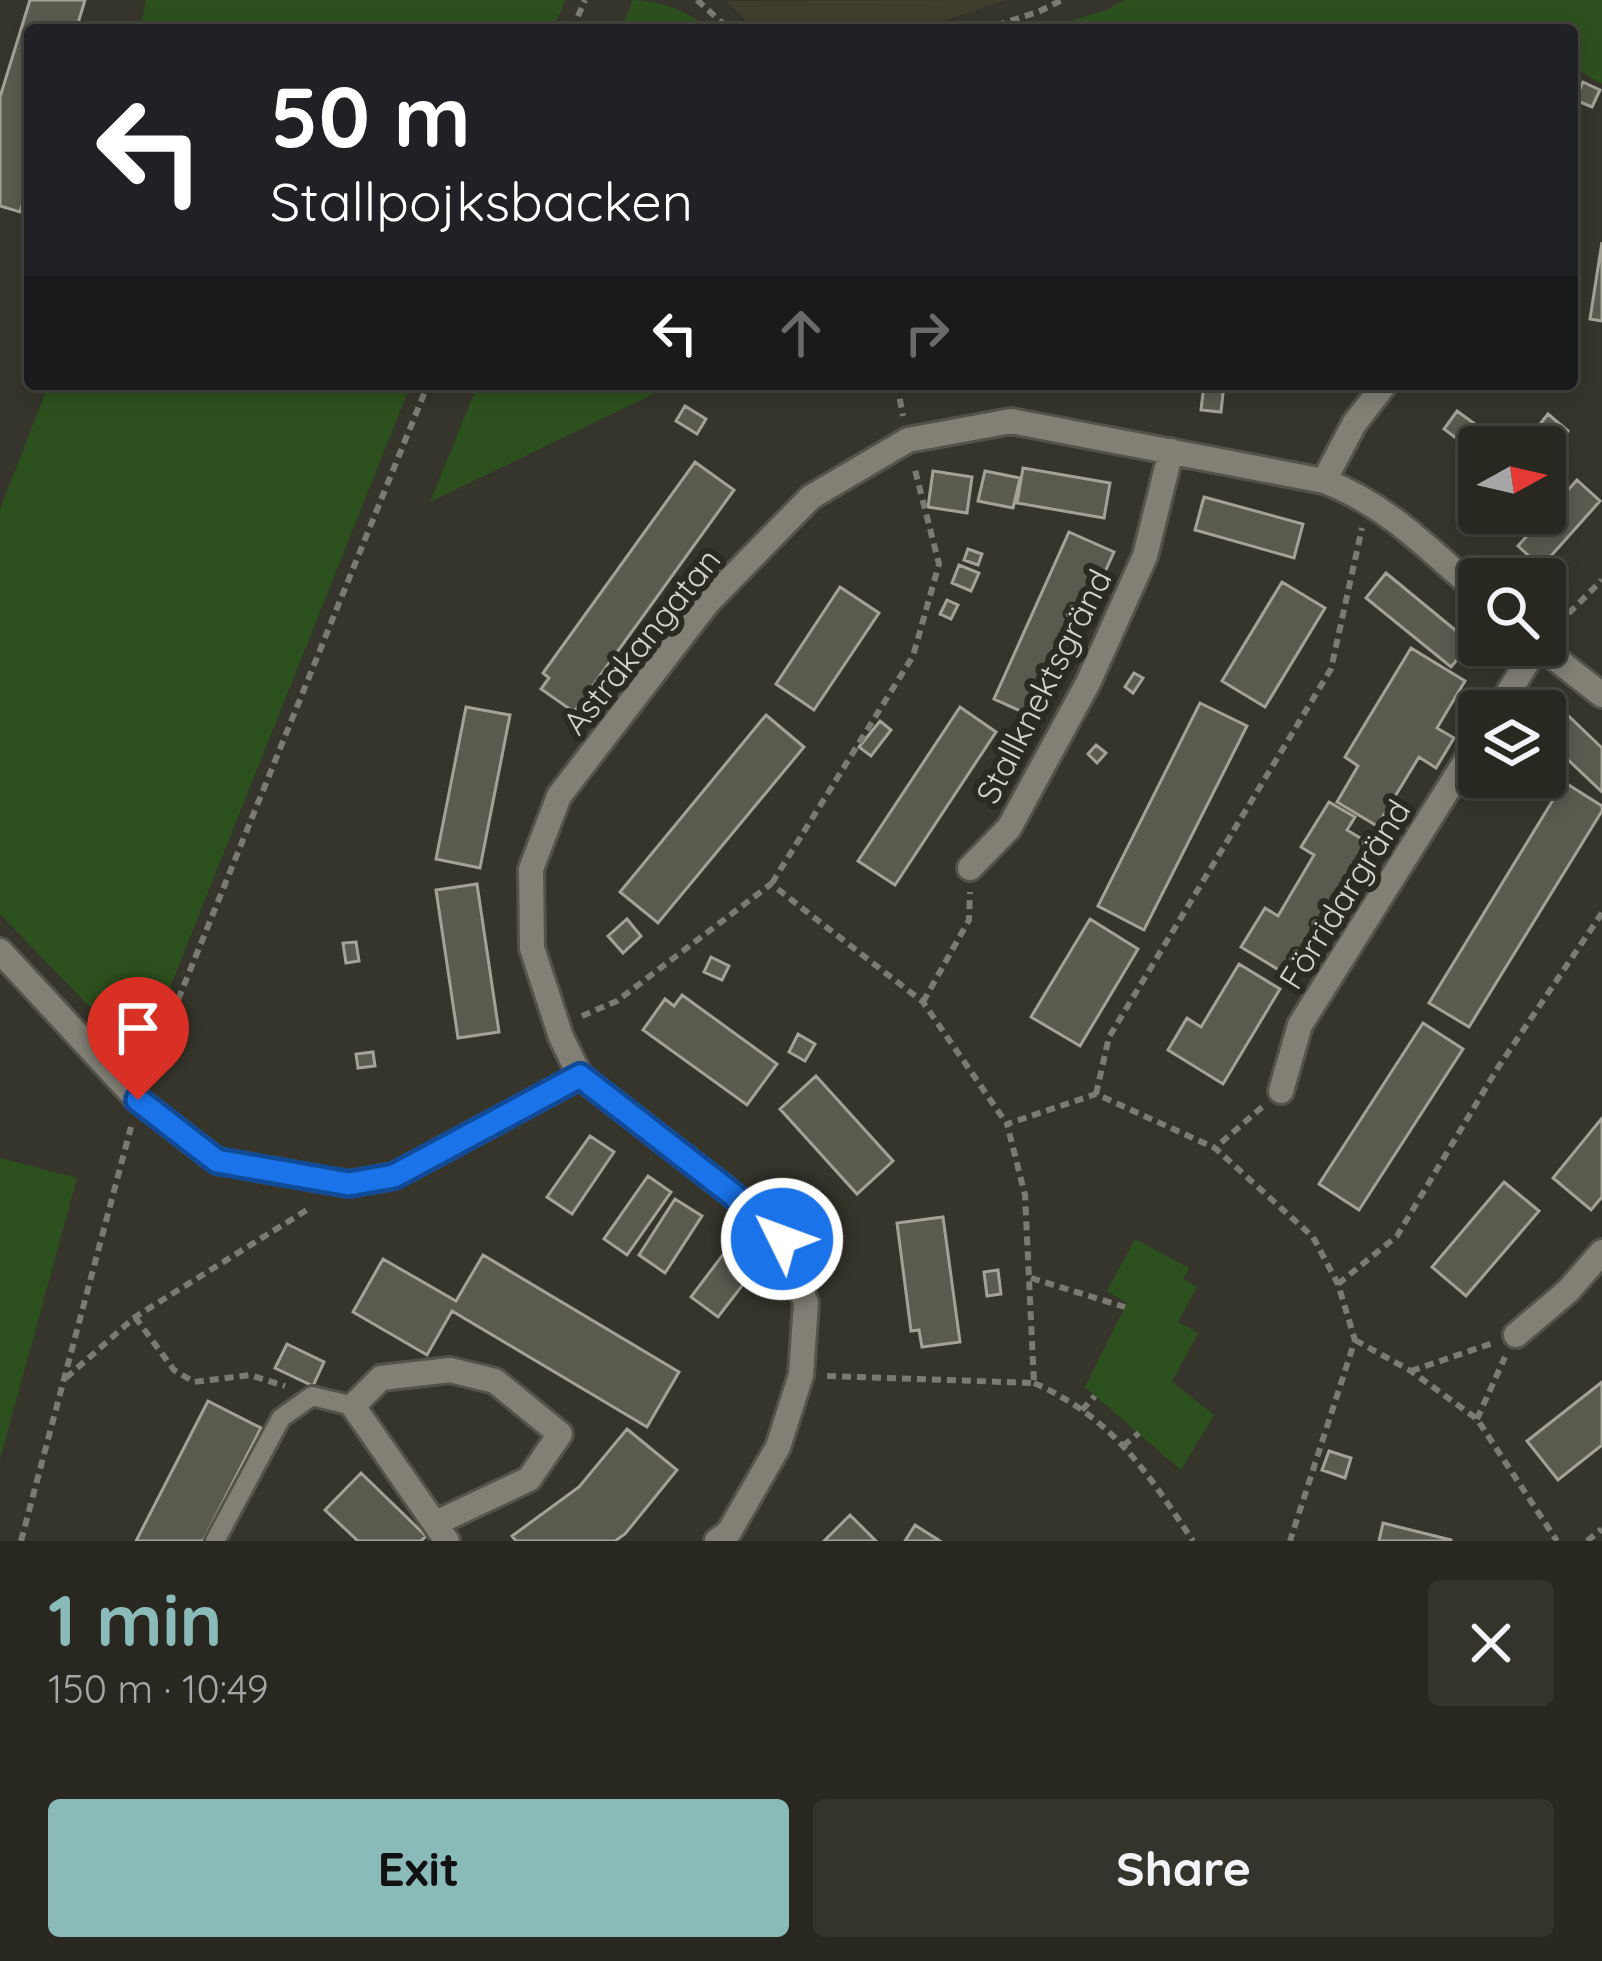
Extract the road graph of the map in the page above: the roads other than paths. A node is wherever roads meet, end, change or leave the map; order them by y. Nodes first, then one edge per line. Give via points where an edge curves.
1 (1380, 390) edge
2 (1171, 451) junction
3 (1324, 481) junction
4 (1458, 574) edge
5 (1565, 666) edge
6 (1602, 695) edge
7 (1458, 773) edge
8 (970, 868) road end
9 (0, 951) edge
10 (580, 1076) junction
11 (1281, 1091) road end
12 (1602, 1252) edge
13 (1516, 1335) road end
14 (353, 1406) junction
15 (442, 1532) edge
16 (215, 1541) edge
17 (717, 1541) edge

1 - 3 street
2 - 3 street, Astrakangatan
2 - 8 street, Stallknektsgränd via 1145,556 1088,683 1009,828
2 - 10 street, Astrakangatan via 1011,421 908,440 811,497 723,586 559,796 531,869 532,948
3 - 4 street, Astrakangatan via 1393,517
5 - 6 street
7 - 11 street, Förridargränd via 1300,1025
9 - 10 street via 138,1100 217,1161 349,1184 394,1176
10 - 17 street via 782,1239 806,1303 801,1375 778,1447
12 - 13 street
14 - 15 street
14 - 15 street via 381,1378 450,1370 494,1381 560,1434 529,1479
14 - 16 lane via 312,1396 280,1418

